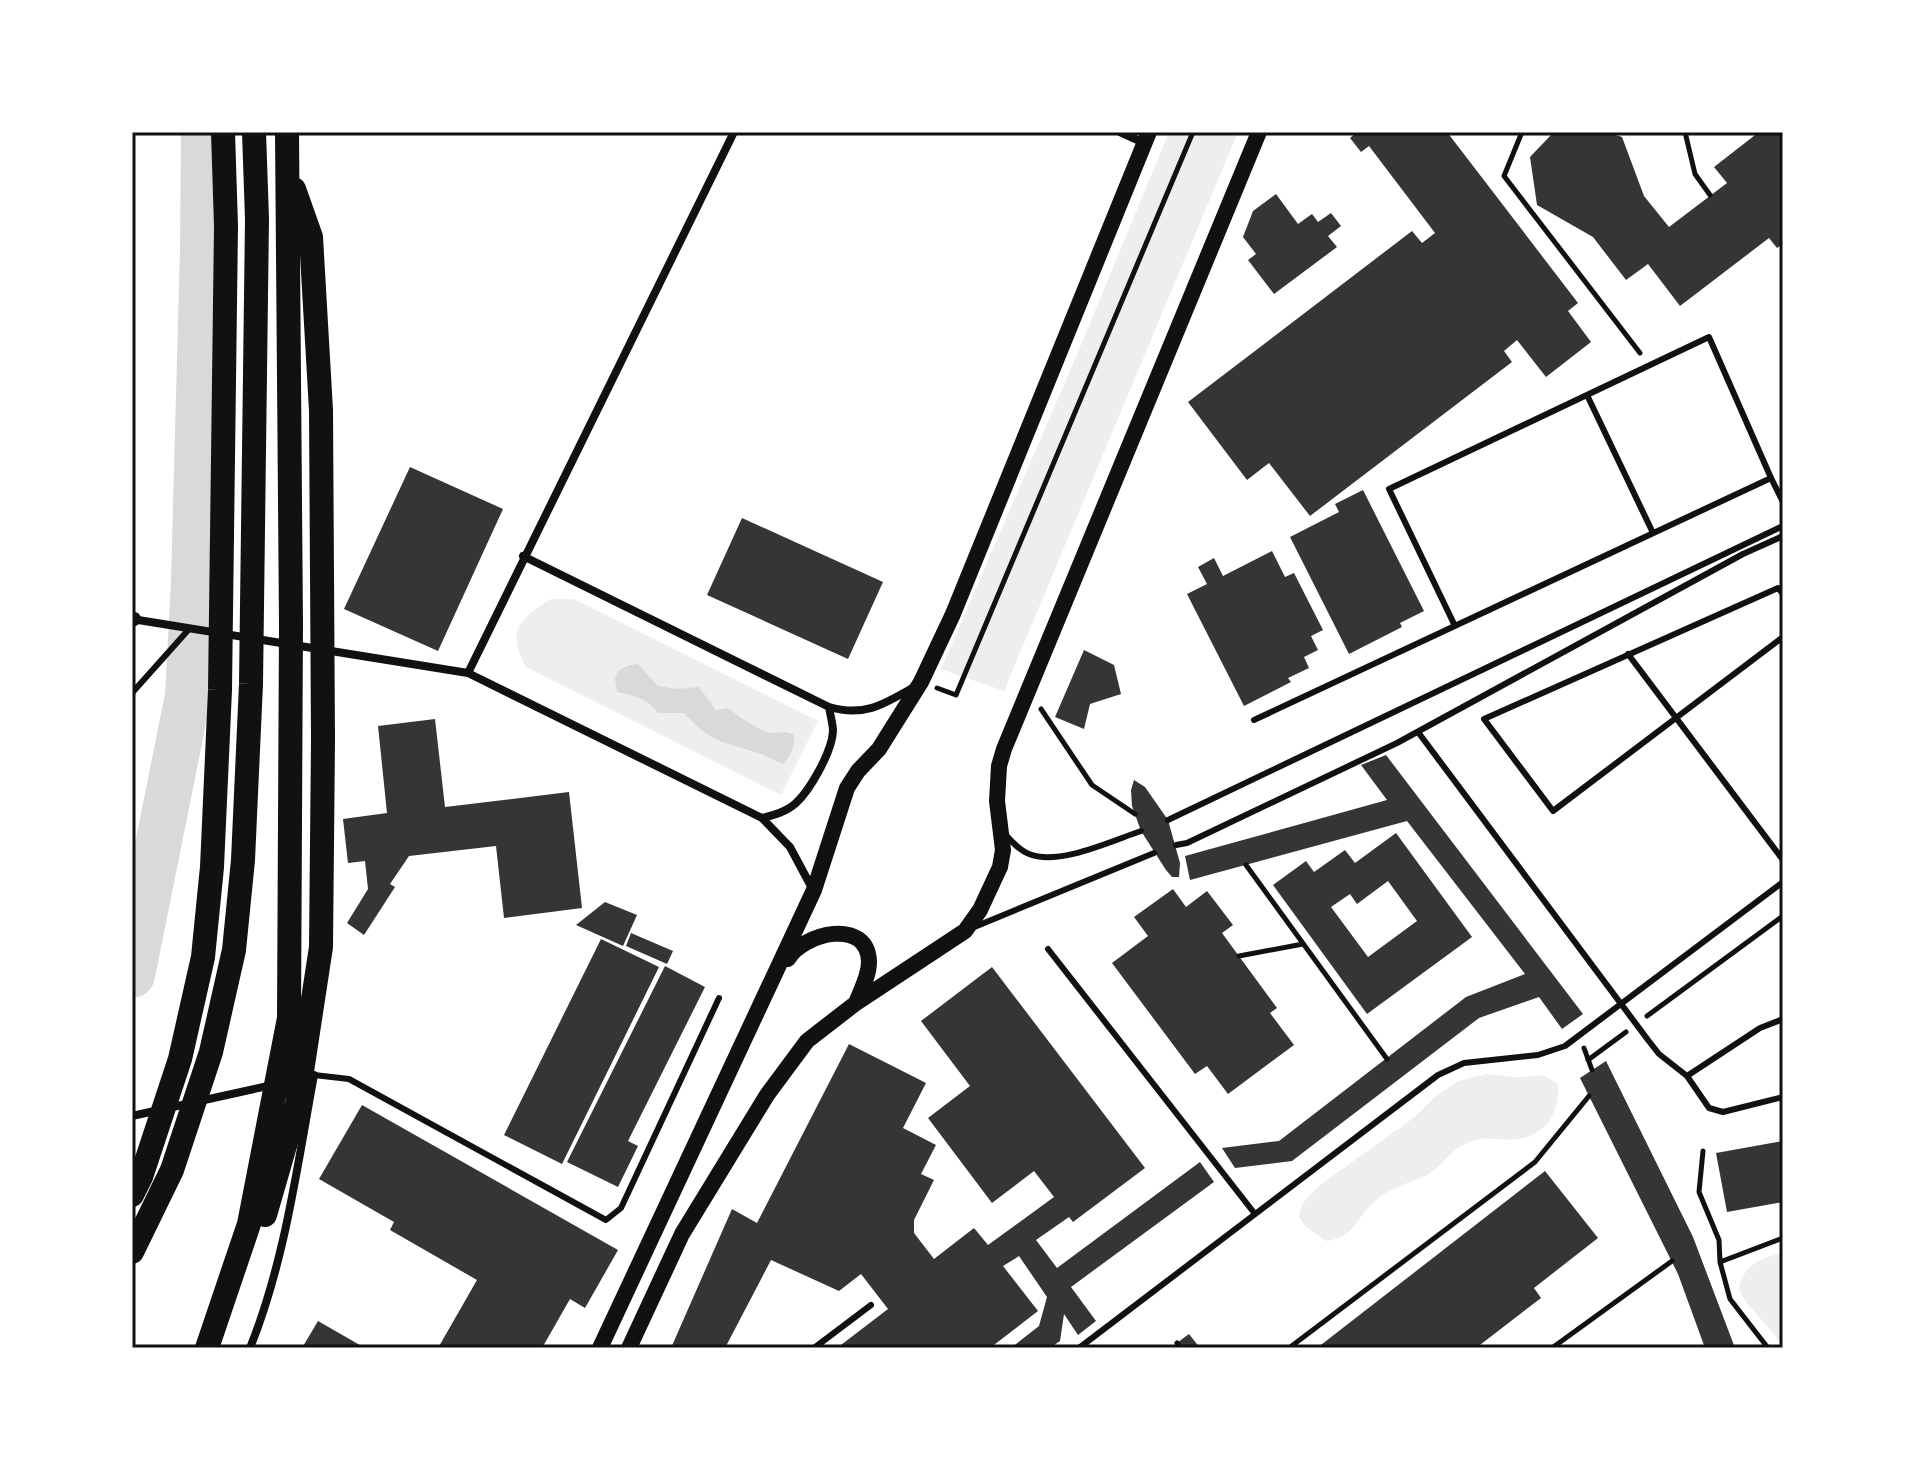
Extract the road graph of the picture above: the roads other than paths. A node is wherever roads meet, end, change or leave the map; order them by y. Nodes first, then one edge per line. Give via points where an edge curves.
1 (223, 132) edge
2 (254, 132) edge
3 (287, 132) edge
4 (734, 132) edge
5 (1120, 132) edge
6 (1259, 132) edge
7 (1146, 137) edge
8 (288, 172) junction
9 (1587, 395) junction
10 (1771, 478) junction
11 (1783, 502) edge
12 (1783, 526) edge
13 (1653, 533) junction
14 (1783, 536) edge
15 (523, 556) junction
16 (1783, 594) edge
17 (133, 619) edge
18 (1455, 626) junction
19 (190, 628) junction
20 (1783, 637) edge
21 (1628, 654) junction
22 (468, 673) junction
23 (921, 682) junction
24 (132, 693) edge
25 (829, 707) junction
26 (1676, 718) junction
27 (1254, 720) dead end
28 (1418, 732) junction
29 (762, 818) junction
30 (1168, 820) dead end
31 (1001, 830) junction
32 (1141, 831) dead end
33 (1176, 845) dead end
34 (1154, 853) dead end
35 (1783, 860) edge
36 (1783, 882) edge
37 (814, 890) junction
38 (965, 931) junction
39 (1048, 949) dead end
40 (719, 998) dead end
41 (856, 1003) junction
42 (761, 1004) junction
43 (1622, 1004) junction
44 (1782, 1018) edge
45 (314, 1075) junction
46 (1687, 1076) junction
47 (1783, 1097) edge
48 (132, 1116) edge
49 (132, 1195) edge
50 (1255, 1214) junction
51 (132, 1252) edge
52 (871, 1305) dead end
53 (207, 1348) edge
54 (226, 1348) edge
55 (250, 1348) edge
56 (600, 1348) edge
57 (629, 1348) edge
58 (814, 1348) edge
59 (1079, 1348) edge

1 - 49 highway via 220,690 212,867 203,957 180,1059
2 - 51 highway via 251,684 234,950 211,1052 172,1170
3 - 8 highway
4 - 15 street
5 - 7 street
6 - 31 main road via 1004,749 997,801
7 - 23 main road
8 - 53 highway via 289,1018 249,1224
8 - 54 highway via 311,237 321,410 321,947 297,1104
9 - 10 lane via 1709,337
9 - 13 lane
9 - 18 lane via 1389,489
10 - 11 lane
10 - 13 lane
12 - 30 lane
13 - 18 lane
14 - 28 lane
15 - 22 street
15 - 25 street
16 - 21 lane via 1778,588
17 - 19 street
18 - 27 lane
19 - 22 street
19 - 24 lane
20 - 26 lane
21 - 26 lane
21 - 26 lane via 1484,719 1553,811
22 - 29 street
23 - 25 street via 893,700 851,713
23 - 37 main road via 847,788
25 - 29 street via 833,732 813,780 797,803
26 - 35 lane
28 - 33 lane
28 - 43 lane
29 - 37 street via 790,847
31 - 32 lane via 1029,854 1046,857
31 - 38 main road via 1000,867
34 - 38 lane
36 - 43 lane
37 - 42 main road
38 - 41 main road
39 - 50 lane
40 - 45 lane via 621,1208 606,1220 349,1079
41 - 42 main road via 867,978 868,955 856,938 841,933 816,937 792,951
41 - 57 main road via 807,1041 767,1095 682,1234
42 - 56 main road
43 - 46 lane via 1659,1054
43 - 50 lane via 1551,1053 1464,1063 1438,1075
44 - 46 lane
45 - 48 street
45 - 55 street via 284,1240
46 - 47 lane via 1709,1108 1723,1112
50 - 59 lane
52 - 58 lane

